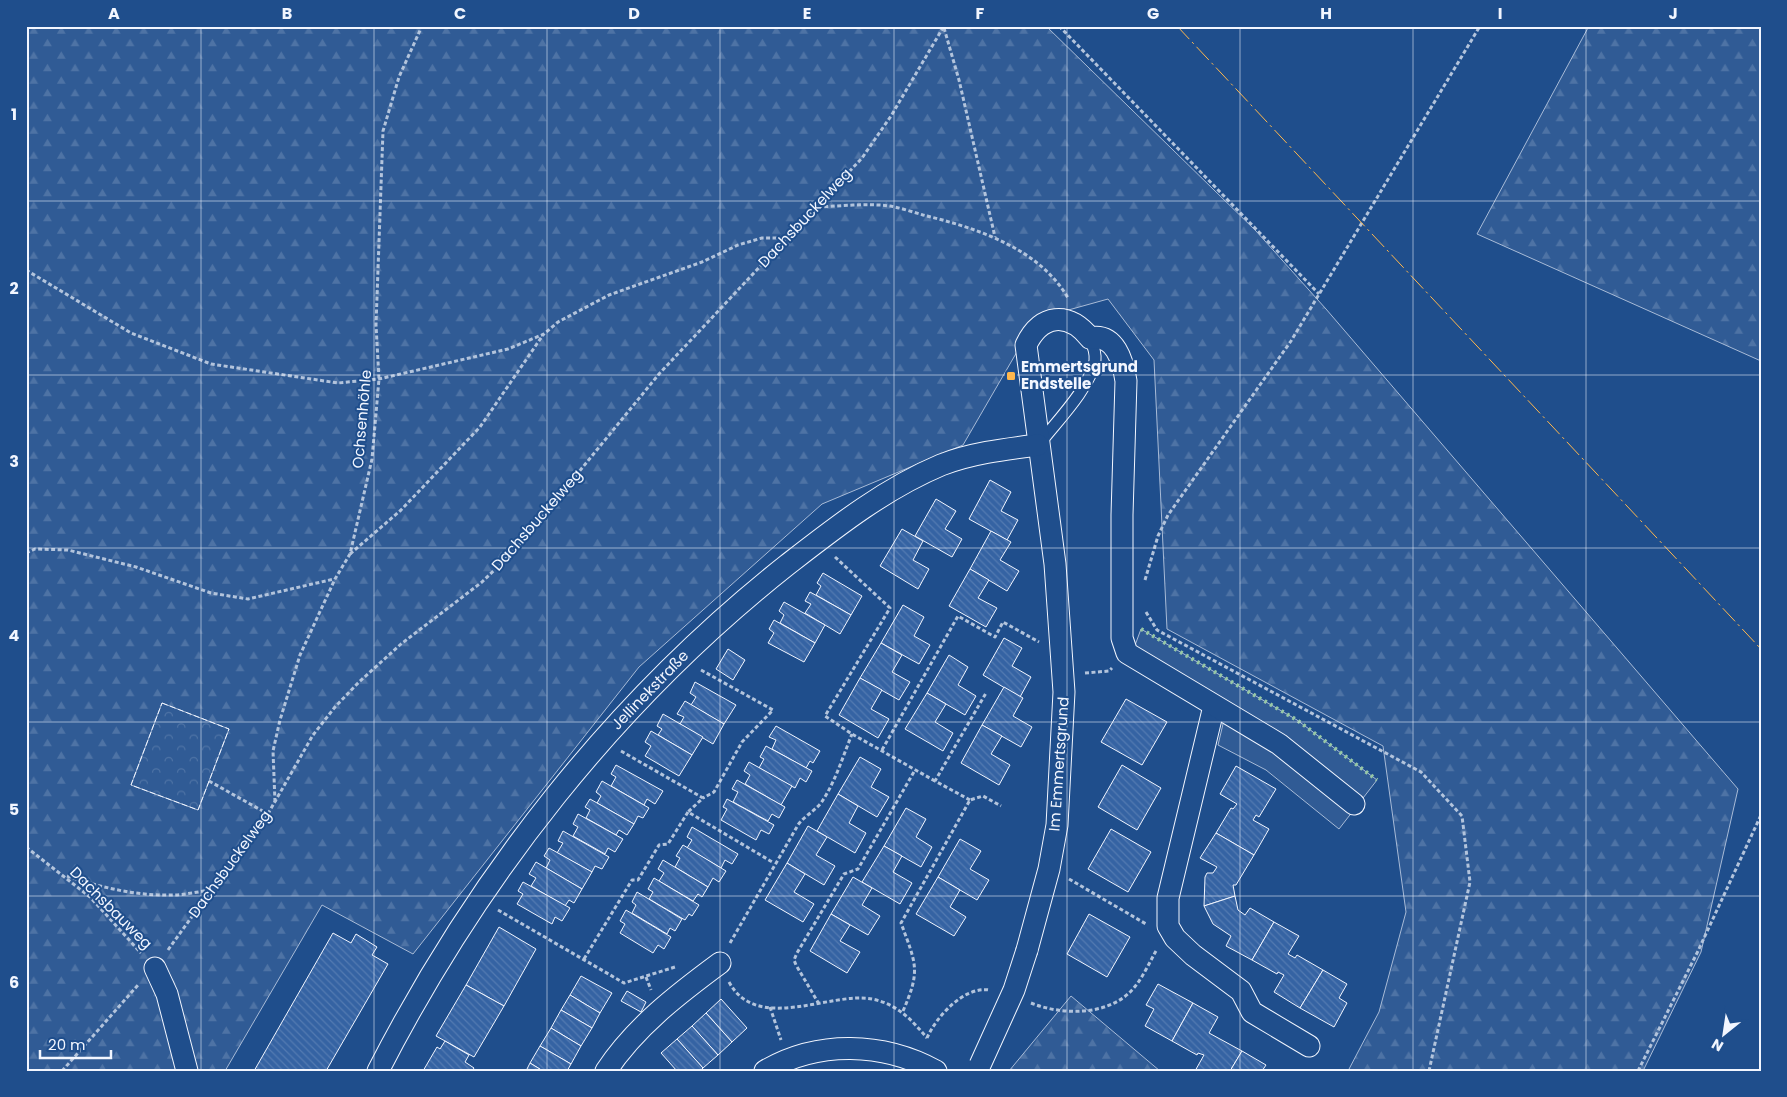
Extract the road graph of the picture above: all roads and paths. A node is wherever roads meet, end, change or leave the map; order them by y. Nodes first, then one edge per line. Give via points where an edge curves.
1 (422, 26) edge
2 (1059, 26) edge
3 (1480, 26) edge
4 (944, 27) edge
5 (818, 207) junction
6 (995, 237) junction
7 (788, 238) junction
8 (26, 270) edge
9 (1319, 294) junction
10 (1074, 322) junction
11 (544, 334) junction
12 (1090, 338) junction
13 (379, 380) junction
14 (1038, 445) junction
15 (818, 541) junction
16 (26, 553) edge
17 (350, 554) junction
18 (335, 579) junction
19 (1143, 586) dead end
20 (1063, 655) junction
21 (679, 658) junction
22 (1114, 666) dead end
23 (1084, 673) dead end
24 (986, 693) dead end
25 (1214, 706) junction
26 (852, 734) junction
27 (602, 740) junction
28 (882, 750) junction
29 (915, 770) junction
30 (209, 781) dead end
31 (935, 781) junction
32 (703, 798) junction
33 (970, 800) junction
34 (275, 803) junction
35 (1354, 804) dead end
36 (1001, 806) dead end
37 (688, 812) junction
38 (268, 814) junction
39 (1761, 815) edge
40 (26, 847) edge
41 (774, 863) junction
42 (64, 875) junction
43 (1074, 882) dead end
44 (211, 890) junction
45 (478, 899) junction
46 (1160, 926) junction
47 (584, 959) junction
48 (720, 963) junction
49 (682, 965) dead end
50 (155, 968) junction
51 (997, 990) dead end
52 (1024, 1001) dead end
53 (819, 1004) junction
54 (770, 1007) junction
55 (903, 1011) junction
56 (928, 1038) junction
57 (1309, 1046) dead end
58 (788, 1060) junction
59 (931, 1068) edge
60 (979, 1068) edge
61 (62, 1071) edge
62 (187, 1071) edge
63 (378, 1071) edge
64 (606, 1071) edge
65 (765, 1071) edge
66 (1638, 1071) edge

1 - 13 path, Ochsenhöhle via 399,77 383,131 376,325
2 - 9 path
3 - 9 path
4 - 5 path, Dachsbuckelweg via 862,158
4 - 6 path
5 - 6 path via 890,206
5 - 7 path, Dachsbuckelweg
6 - 10 path via 1051,275 1070,301
7 - 11 path via 762,238 738,245 702,262 609,295 558,322
7 - 34 path, Dachsbuckelweg via 659,374 515,550 482,582 401,644 335,707 313,734
8 - 13 path via 131,333 210,364 338,384
9 - 19 path via 1290,341 1168,515
10 - 12 street
10 - 14 street, Im Emmertsgrund via 1059,319 1043,323 1032,332 1026,345
11 - 13 path via 508,349
11 - 17 path via 480,427 400,510
12 - 14 lane via 1094,350 1092,369 1073,401
12 - 25 street via 1107,340 1116,349 1124,365 1126,381 1122,515 1124,646 1133,658
13 - 17 path, Ochsenhöhle via 372,459
14 - 15 street, Jellinekstraße via 997,450 943,465 881,496
14 - 20 street, Im Emmertsgrund via 1055,564
15 - 21 street, Jellinekstraße via 770,578
15 - 26 path via 890,608 825,716
16 - 18 path via 34,549 68,550 211,593 248,599
17 - 18 path, Ochsenhöhle
18 - 34 path, Ochsenhöhle via 300,655 280,720 273,751
20 - 28 path via 1003,622 995,637 958,616
20 - 60 street, Im Emmertsgrund, bridge via 1057,825 1049,869 1014,990
21 - 27 street, Jellinekstraße
21 - 32 path via 773,710 742,742 714,792
22 - 23 path via 1109,671
24 - 31 path
25 - 35 street via 1279,744
25 - 46 street
26 - 28 path
26 - 41 path via 822,802 805,815
27 - 32 path
27 - 45 street, Jellinekstraße via 515,846
28 - 29 path
29 - 31 path
29 - 53 path via 858,869 844,874 794,960
30 - 38 path
31 - 33 path
32 - 37 path
33 - 36 path via 983,796
33 - 55 path via 901,923 916,970
34 - 38 path, Dachsbuckelweg
37 - 41 path
37 - 47 path via 668,844 660,845 638,880 632,880
38 - 44 path, Dachsbuckelweg via 240,856
39 - 66 path
40 - 42 path, Dachsbauweg
41 - 48 path
42 - 44 path via 100,887 136,893 171,896
42 - 50 path, Dachsbauweg via 122,929
43 - 46 path
44 - 50 path, Dachsbuckelweg
45 - 47 path
45 - 63 street, Jellinekstraße via 408,1011
46 - 52 path via 1140,979 1114,1004 1067,1011 1042,1008
46 - 57 street via 1241,991 1252,1012
47 - 49 path via 624,983
48 - 54 path via 733,988 748,1001
48 - 64 street via 658,1012 634,1035
50 - 61 path, Dachsbuckelweg
50 - 62 street via 166,994
51 - 56 path via 984,989 961,998 934,1023
53 - 54 path via 787,1009
53 - 55 path via 872,999
54 - 58 path
55 - 56 path
56 - 59 path
58 - 59 street via 830,1050 859,1048 882,1051
58 - 65 street

